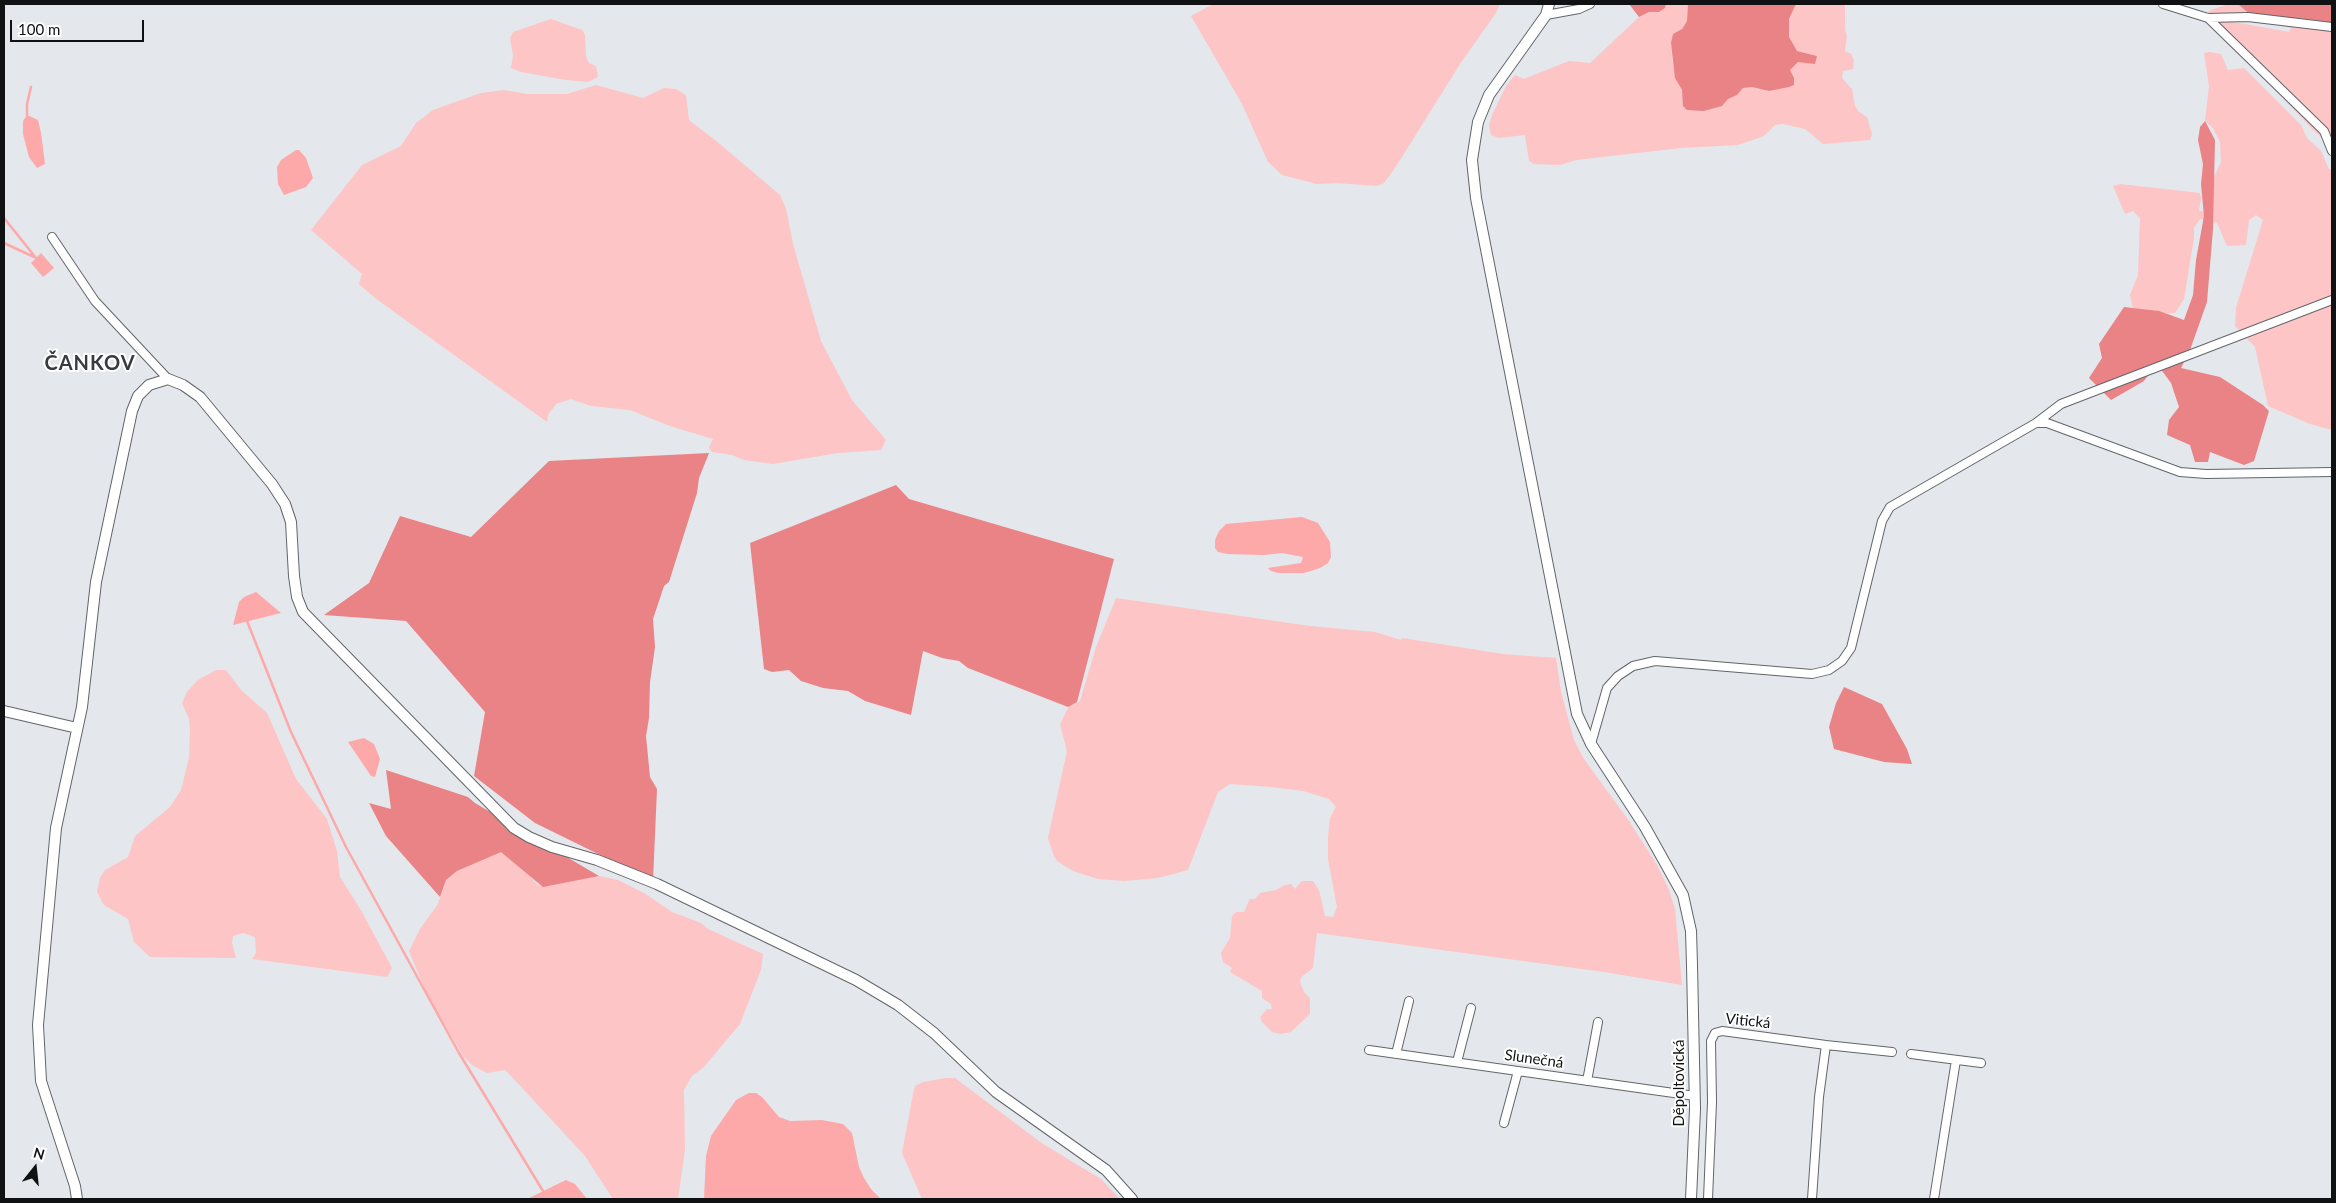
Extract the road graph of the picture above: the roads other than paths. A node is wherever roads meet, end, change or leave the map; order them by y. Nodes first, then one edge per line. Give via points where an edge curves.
1 (1549, 4) edge
2 (1590, 4) edge
3 (2163, 4) edge
4 (1546, 15) junction
5 (2208, 18) junction
6 (2332, 28) edge
7 (2332, 151) edge
8 (52, 237) dead end
9 (2332, 300) edge
10 (168, 379) junction
11 (2036, 423) junction
12 (2332, 472) edge
13 (4, 712) edge
14 (77, 728) junction
15 (1591, 744) junction
16 (1409, 1001) dead end
17 (1471, 1008) dead end
18 (1598, 1022) dead end
19 (1826, 1045) junction
20 (1369, 1050) dead end
21 (1892, 1052) dead end
22 (1396, 1054) junction
23 (1911, 1054) dead end
24 (1956, 1060) junction
25 (1457, 1062) junction
26 (1981, 1062) dead end
27 (1518, 1071) junction
28 (1587, 1081) junction
29 (1694, 1096) junction
30 (1504, 1123) dead end
31 (77, 1199) edge
32 (1132, 1199) edge
33 (1691, 1199) edge
34 (1708, 1199) edge
35 (1812, 1199) edge
36 (1934, 1199) edge

1 - 4 street, Děpoltovická
2 - 4 street
3 - 5 street
4 - 15 street, Děpoltovická via 1489,95 1478,122 1472,160 1476,198 1578,714
5 - 6 street via 2248,16
5 - 7 street via 2324,131
8 - 10 street via 95,301
9 - 11 street via 2061,404
10 - 14 street via 149,385 138,396 132,411 96,582
10 - 32 street via 200,397 261,469 285,504 291,522 294,576 303,612 514,828 552,847 597,860 657,884 856,980 898,1005 934,1033 996,1092 1106,1170
11 - 12 street via 2047,423 2180,472
11 - 15 street via 1890,507 1882,520 1851,648 1842,661 1829,670 1812,674 1655,661 1633,666 1607,688
13 - 14 street
14 - 31 street via 56,828 38,1025 41,1081
15 - 29 street, Děpoltovická via 1645,827 1683,895 1691,931
16 - 22 street
17 - 25 street
18 - 28 street
19 - 21 street, Vitická
19 - 34 street, Vitická via 1722,1031 1715,1033 1711,1041
19 - 35 street
20 - 22 street, Slunečná
22 - 25 street, Slunečná
23 - 24 street
24 - 26 street
24 - 36 street
25 - 27 street, Slunečná
27 - 28 street, Slunečná
27 - 30 street
28 - 29 street, Slunečná
29 - 33 street, Děpoltovická

